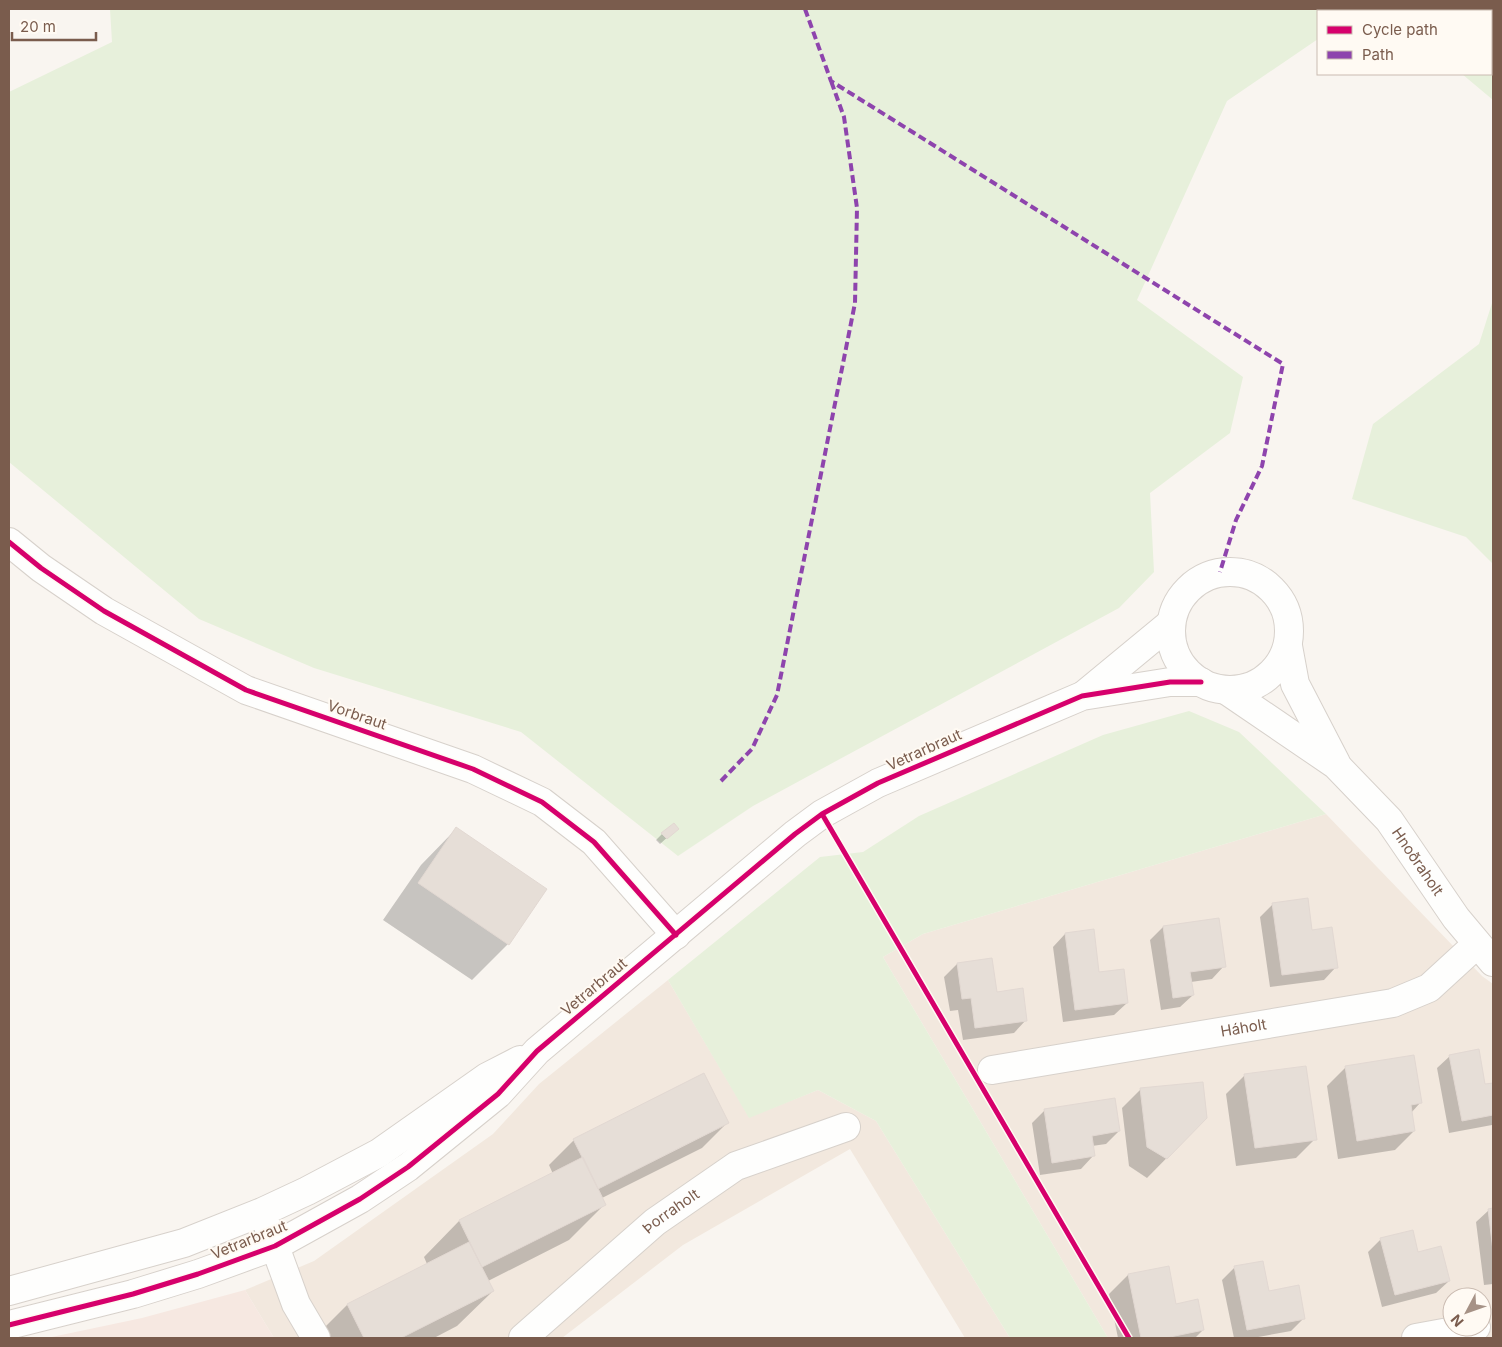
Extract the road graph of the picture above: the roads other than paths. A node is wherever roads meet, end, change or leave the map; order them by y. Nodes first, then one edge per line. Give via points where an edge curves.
1 (9, 542) edge
2 (1171, 623) junction
3 (1288, 646) junction
4 (1213, 686) junction
5 (1082, 696) junction
6 (1336, 765) junction
7 (676, 935) junction
8 (1485, 953) edge
9 (537, 1051) junction
10 (992, 1070) dead end
11 (846, 1127) dead end
12 (262, 1212) junction
13 (275, 1246) junction
14 (9, 1291) edge
15 (9, 1325) edge
16 (1442, 1333) edge
17 (316, 1338) edge
18 (523, 1338) edge
19 (1416, 1338) edge

1 - 7 street, Vorbraut via 104,611 246,690 473,769 542,802 594,842
2 - 3 street, Vetrarbraut via 1175,607 1193,584 1220,572 1246,573 1265,583 1280,598 1289,626
2 - 4 street, Vetrarbraut via 1177,657 1187,672
2 - 5 street, Vetrarbraut
3 - 4 street, Vetrarbraut via 1271,674 1258,683 1242,689
3 - 6 street, Hnoðraholt via 1295,684
4 - 5 street, Vetrarbraut via 1170,682
4 - 6 street, Hnoðraholt
5 - 7 street, Vetrarbraut via 878,783 822,814
6 - 8 street, Hnoðraholt via 1389,820 1456,918
7 - 9 street, Vetrarbraut
8 - 10 street, Háholt via 1429,988 1393,1003
9 - 12 street, Vetrarbraut via 487,1077 379,1153
9 - 13 street, Vetrarbraut via 498,1094 408,1167 360,1199
11 - 18 street, Þorraholt via 736,1166 655,1222
12 - 13 street
12 - 14 street, Vetrarbraut via 184,1243
13 - 15 street, Vetrarbraut via 133,1294
13 - 17 street via 296,1304
16 - 19 street

